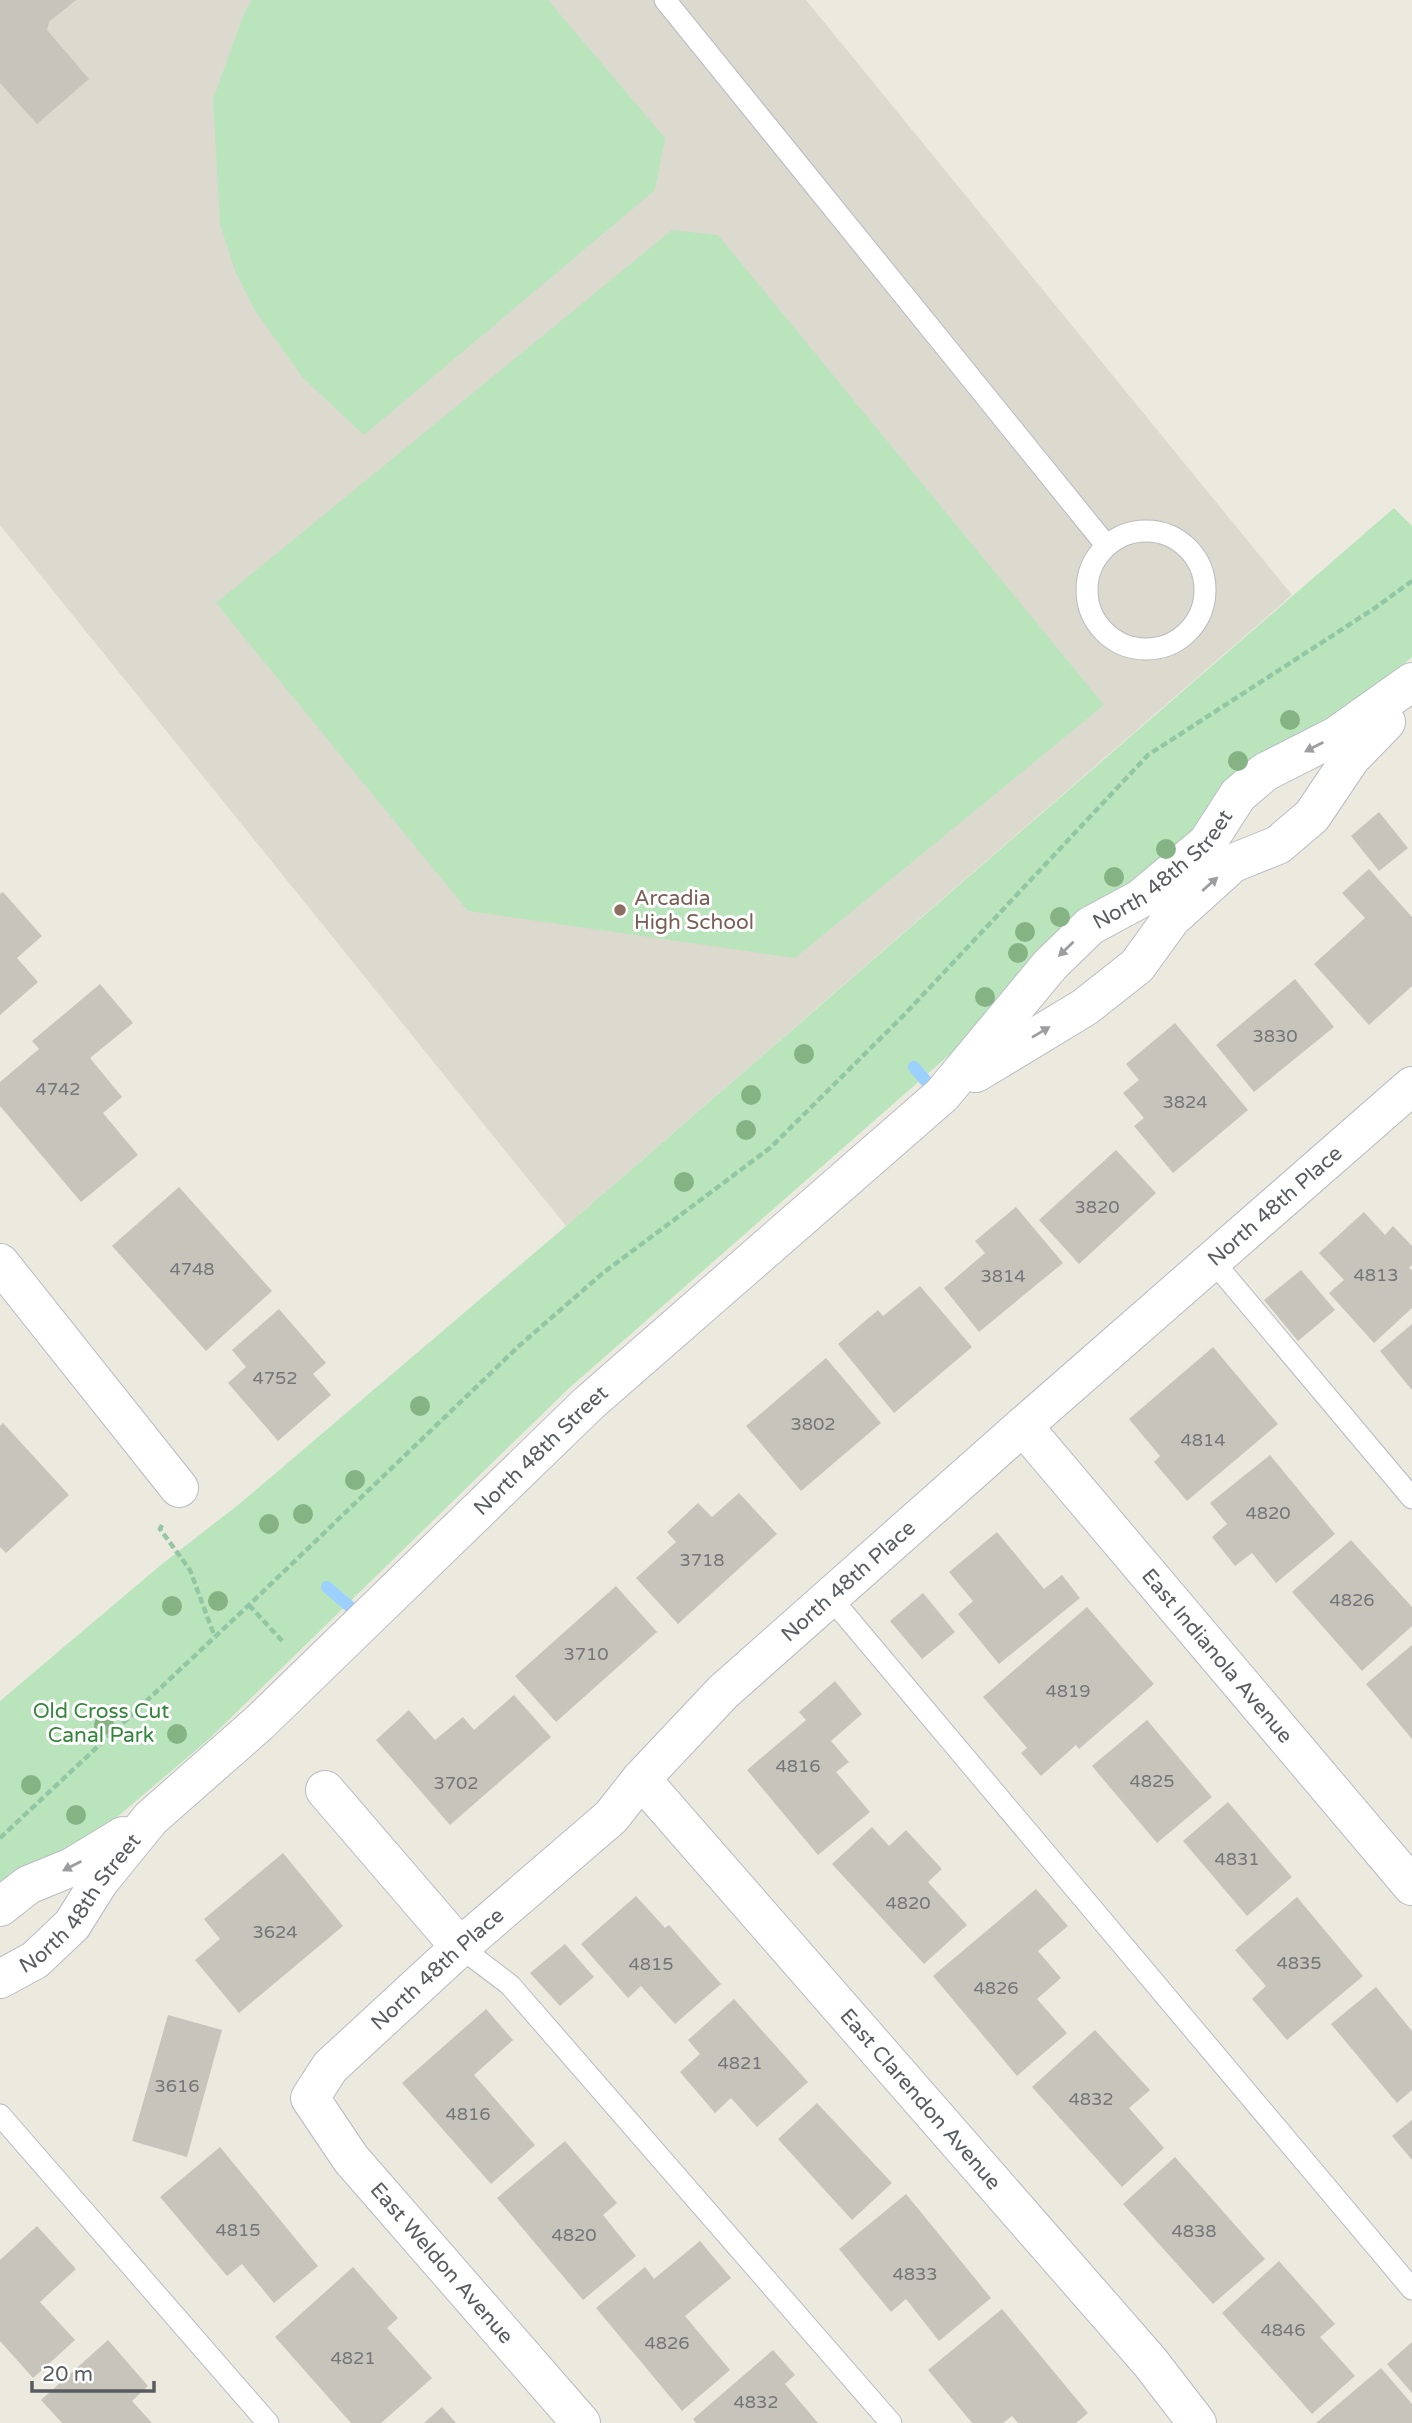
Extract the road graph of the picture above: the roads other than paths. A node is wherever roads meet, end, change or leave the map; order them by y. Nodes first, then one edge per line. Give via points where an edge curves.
1 (665, 0) edge
2 (1106, 545) junction
3 (1412, 682) edge
4 (1412, 695) edge
5 (942, 1095) junction
6 (1409, 1096) edge
7 (1212, 1260) junction
8 (0, 1263) edge
9 (12, 1301) edge
10 (1023, 1426) junction
11 (178, 1488) road end
12 (1412, 1498) edge
13 (830, 1597) junction
14 (641, 1779) junction
15 (325, 1790) dead end
16 (151, 1818) junction
17 (1412, 1886) edge
18 (0, 1907) edge
19 (460, 1947) junction
20 (0, 1979) edge
21 (310, 2098) joint
22 (0, 2115) edge
23 (1412, 2289) edge
24 (268, 2423) edge
25 (581, 2423) edge
26 (891, 2423) edge
27 (1197, 2423) edge

1 - 2 lane
2 - 2 lane via 1143,530 1164,533 1196,556 1206,595 1190,631 1157,649 1138,649 1104,631 1087,597 1088,578
3 -> 5 street, North 48th Street via 1336,736 1265,772 1238,795 1207,843 1140,899 1090,926 1050,965
5 -> 4 street, North 48th Street via 1084,1007 1137,967 1171,919 1233,863 1278,845 1312,816 1351,758
5 - 16 street, North 48th Street via 589,1403 260,1723
6 - 7 street, North 48th Place
7 - 10 street, North 48th Place
7 - 12 lane
8 - 9 street
9 - 11 street
10 - 13 street, North 48th Place
10 - 17 street, East Indianola Avenue
13 - 14 street, North 48th Place via 723,1692
13 - 23 lane
14 - 19 street, North 48th Place via 611,1817
14 - 27 street, East Clarendon Avenue via 1150,2362
15 - 19 street
16 -> 18 street, North 48th Street via 72,1867 28,1885
16 - 20 street, North 48th Street via 99,1882 72,1925 35,1960
19 - 21 street, North 48th Place via 330,2067
19 - 26 lane via 510,1984
21 - 25 street, East Weldon Avenue via 351,2159
22 - 24 lane

